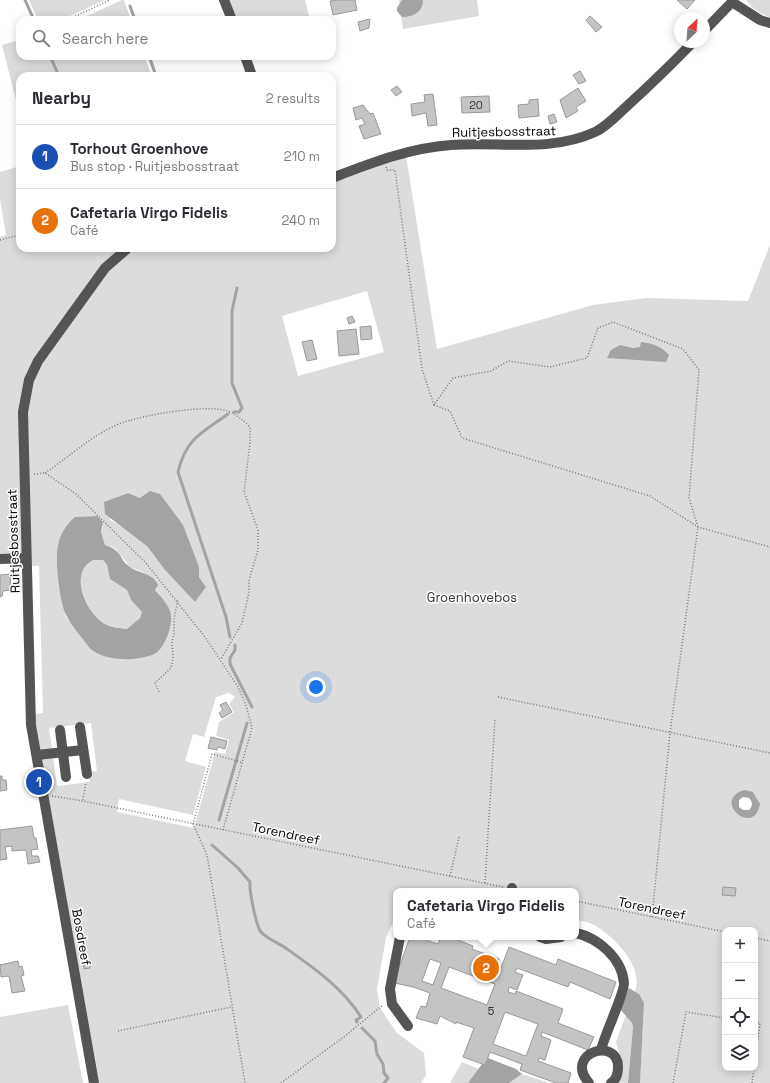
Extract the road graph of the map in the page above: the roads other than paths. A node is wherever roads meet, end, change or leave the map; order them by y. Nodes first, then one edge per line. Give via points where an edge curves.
1 (224, 0) edge
2 (732, 1) edge
3 (230, 16) edge
4 (770, 23) edge
5 (710, 25) edge
6 (687, 48) edge
7 (246, 60) edge
8 (251, 72) edge
9 (336, 176) edge
10 (123, 252) edge
11 (0, 558) edge
12 (26, 558) junction
13 (80, 727) dead end
14 (60, 730) dead end
15 (83, 750) junction
16 (63, 752) junction
17 (37, 755) junction
18 (87, 774) road end
19 (66, 777) dead end
20 (44, 795) joint
21 (579, 934) edge
22 (399, 940) edge
23 (408, 1026) dead end
24 (601, 1050) junction
25 (94, 1083) edge
26 (589, 1083) edge
27 (611, 1083) edge

1 - 3 street
2 - 4 street via 760,20
2 - 5 street
6 - 9 street, Ruitjesbosstraat via 596,132 549,145 453,145 420,148
7 - 8 street
10 - 12 street, Ruitjesbosstraat via 105,268 50,345 29,380 23,412
11 - 12 street
12 - 17 street, Ruitjesbosstraat via 31,725
13 - 15 street
14 - 16 street
15 - 16 street
15 - 18 street
16 - 17 street
16 - 19 street
17 - 20 street, Ruitjesbosstraat
20 - 25 street, Bosdreef
21 - 24 street via 588,935 607,950 619,966 624,984
22 - 23 street via 390,989 392,1004
24 - 26 street via 587,1055 583,1063 582,1071
24 - 27 street via 609,1052 618,1064 618,1073

